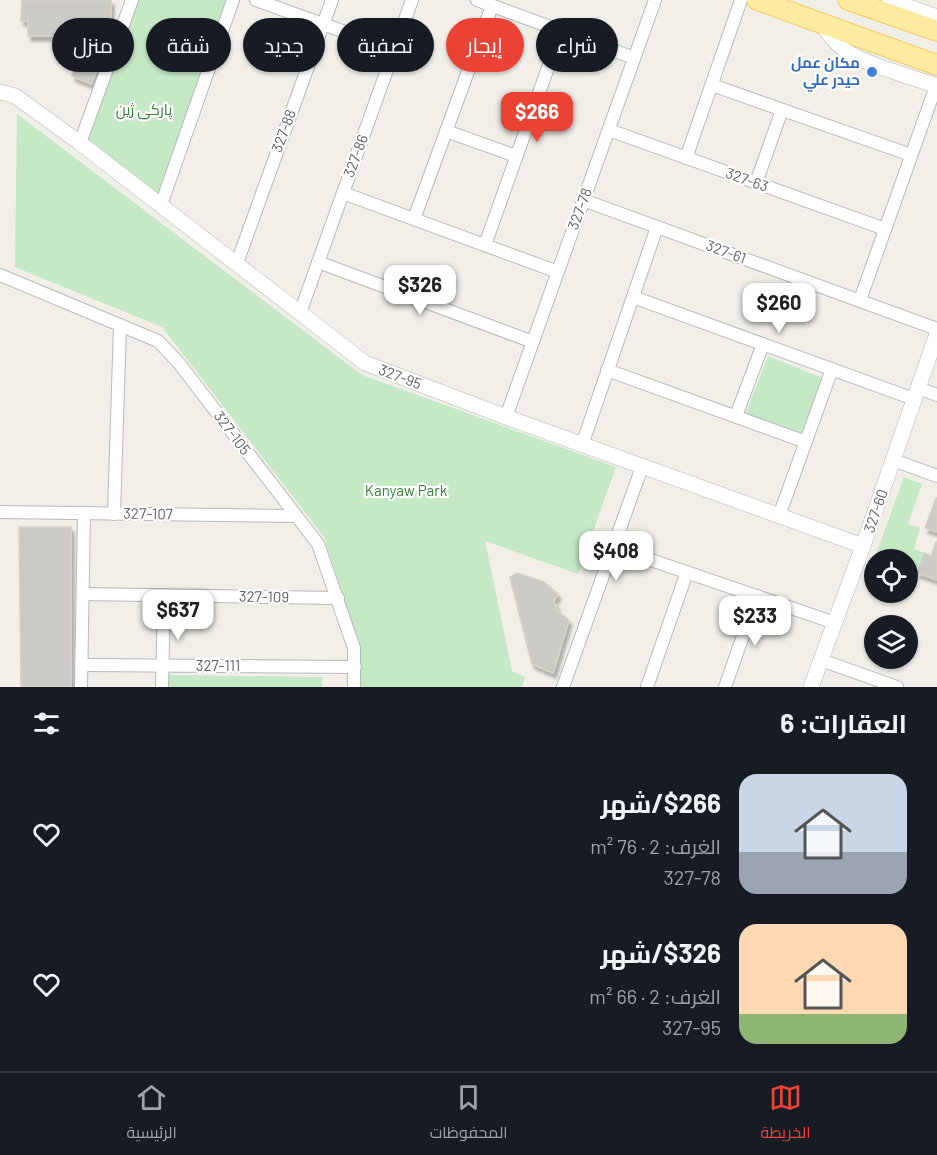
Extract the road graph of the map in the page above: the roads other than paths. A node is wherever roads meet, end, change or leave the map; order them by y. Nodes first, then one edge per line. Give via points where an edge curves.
1 (132, 0) edge
2 (233, 0) edge
3 (256, 0) edge
4 (332, 0) edge
5 (412, 0) edge
6 (477, 0) edge
7 (655, 0) edge
8 (741, 0) edge
9 (757, 0) edge
10 (848, 0) edge
11 (889, 0) edge
12 (492, 6) junction
13 (937, 17) edge
14 (306, 18) edge
15 (406, 18) edge
16 (325, 19) edge
17 (536, 22) edge
18 (821, 23) junction
19 (937, 32) edge
20 (618, 52) edge
21 (905, 53) junction
22 (634, 58) junction
23 (937, 58) edge
24 (937, 65) edge
25 (306, 72) edge
26 (386, 72) edge
27 (546, 72) edge
28 (711, 85) junction
29 (936, 86) edge
30 (0, 92) edge
31 (782, 110) junction
32 (609, 130) junction
33 (446, 131) junction
34 (80, 143) junction
35 (911, 155) junction
36 (516, 156) junction
37 (686, 158) junction
38 (756, 183) junction
39 (343, 193) junction
40 (583, 200) junction
41 (160, 205) junction
42 (414, 219) junction
43 (657, 227) junction
44 (885, 229) junction
45 (485, 245) junction
46 (237, 262) junction
47 (318, 262) junction
48 (558, 272) junction
49 (0, 275) edge
50 (633, 297) junction
51 (860, 300) junction
52 (300, 313) junction
53 (120, 325) junction
54 (937, 329) edge
55 (937, 334) edge
56 (533, 342) junction
57 (763, 344) junction
58 (832, 369) junction
59 (608, 370) junction
60 (916, 394) junction
61 (937, 395) edge
62 (736, 416) junction
63 (506, 417) junction
64 (806, 442) junction
65 (582, 445) junction
66 (893, 460) junction
67 (642, 467) junction
68 (937, 476) edge
69 (0, 513) edge
70 (84, 513) junction
71 (114, 514) junction
72 (296, 516) junction
73 (778, 516) junction
74 (863, 546) junction
75 (613, 547) junction
76 (687, 572) junction
77 (83, 594) junction
78 (164, 595) junction
79 (758, 596) junction
80 (338, 598) junction
81 (835, 623) junction
82 (821, 660) junction
83 (81, 665) junction
84 (162, 666) junction
85 (355, 667) junction
86 (81, 687) edge
87 (162, 687) edge
88 (354, 687) edge
89 (563, 687) edge
90 (647, 687) edge
91 (725, 687) edge
92 (811, 687) edge
93 (897, 687) edge

1 - 34 street
2 - 41 street
3 - 14 street
4 - 16 street, 327-88
5 - 15 street, 327-86
6 - 12 street
7 - 22 street, 327-78
8 - 28 street
9 - 18 highway
10 - 19 highway
11 - 13 street
12 - 17 street
12 - 33 street
18 - 21 highway
18 - 29 street via 845,50
20 - 22 street
21 - 23 highway
21 - 24 highway
22 - 32 street, 327-78
25 - 46 street, 327-88
26 - 39 street, 327-86
27 - 36 street
28 - 31 street
28 - 37 street
29 - 35 street
30 - 34 street, 327-95 via 15,96
31 - 35 street
31 - 38 street
32 - 37 street, 327-63
32 - 40 street, 327-78
33 - 36 street
33 - 42 street
34 - 41 street, 327-95
35 - 44 street
36 - 45 street
37 - 38 street, 327-63
38 - 44 street, 327-63
39 - 42 street
39 - 47 street, 327-86
40 - 43 street, 327-61
40 - 48 street, 327-78
41 - 46 street, 327-95
42 - 45 street
43 - 50 street
43 - 51 street, 327-61
44 - 51 street
45 - 48 street
46 - 52 street, 327-95
47 - 52 street, 327-86
47 - 56 street
48 - 56 street, 327-78
49 - 53 street, 327-105
50 - 57 street
50 - 59 street
51 - 54 street, 327-61
52 - 63 street, 327-95 via 365,363
53 - 71 street
53 - 72 street, 327-105 via 158,341 178,362
55 - 60 street, 327-60
56 - 63 street, 327-78
57 - 58 street
57 - 62 street
58 - 60 street
58 - 64 street
59 - 62 street
59 - 65 street
60 - 61 street
60 - 66 street, 327-60
62 - 64 street
63 - 65 street, 327-95
64 - 73 street
65 - 67 street, 327-95
66 - 68 street
66 - 74 street, 327-60
67 - 73 street, 327-95
67 - 75 street
69 - 70 street, 327-107
70 - 71 street, 327-107
70 - 77 street
71 - 72 street, 327-107
72 - 80 street, 327-105 via 318,544
73 - 74 street, 327-95
74 - 81 street, 327-60
75 - 76 street
75 - 89 street
76 - 79 street
76 - 90 street
77 - 78 street, 327-109
77 - 83 street
78 - 80 street, 327-109
78 - 84 street
79 - 81 street
79 - 91 street
80 - 85 street, 327-105 via 354,648
81 - 82 street, 327-60
82 - 92 street, 327-60
82 - 93 street
83 - 84 street, 327-111
83 - 86 street
84 - 85 street, 327-111
84 - 87 street
85 - 88 street, 327-105

